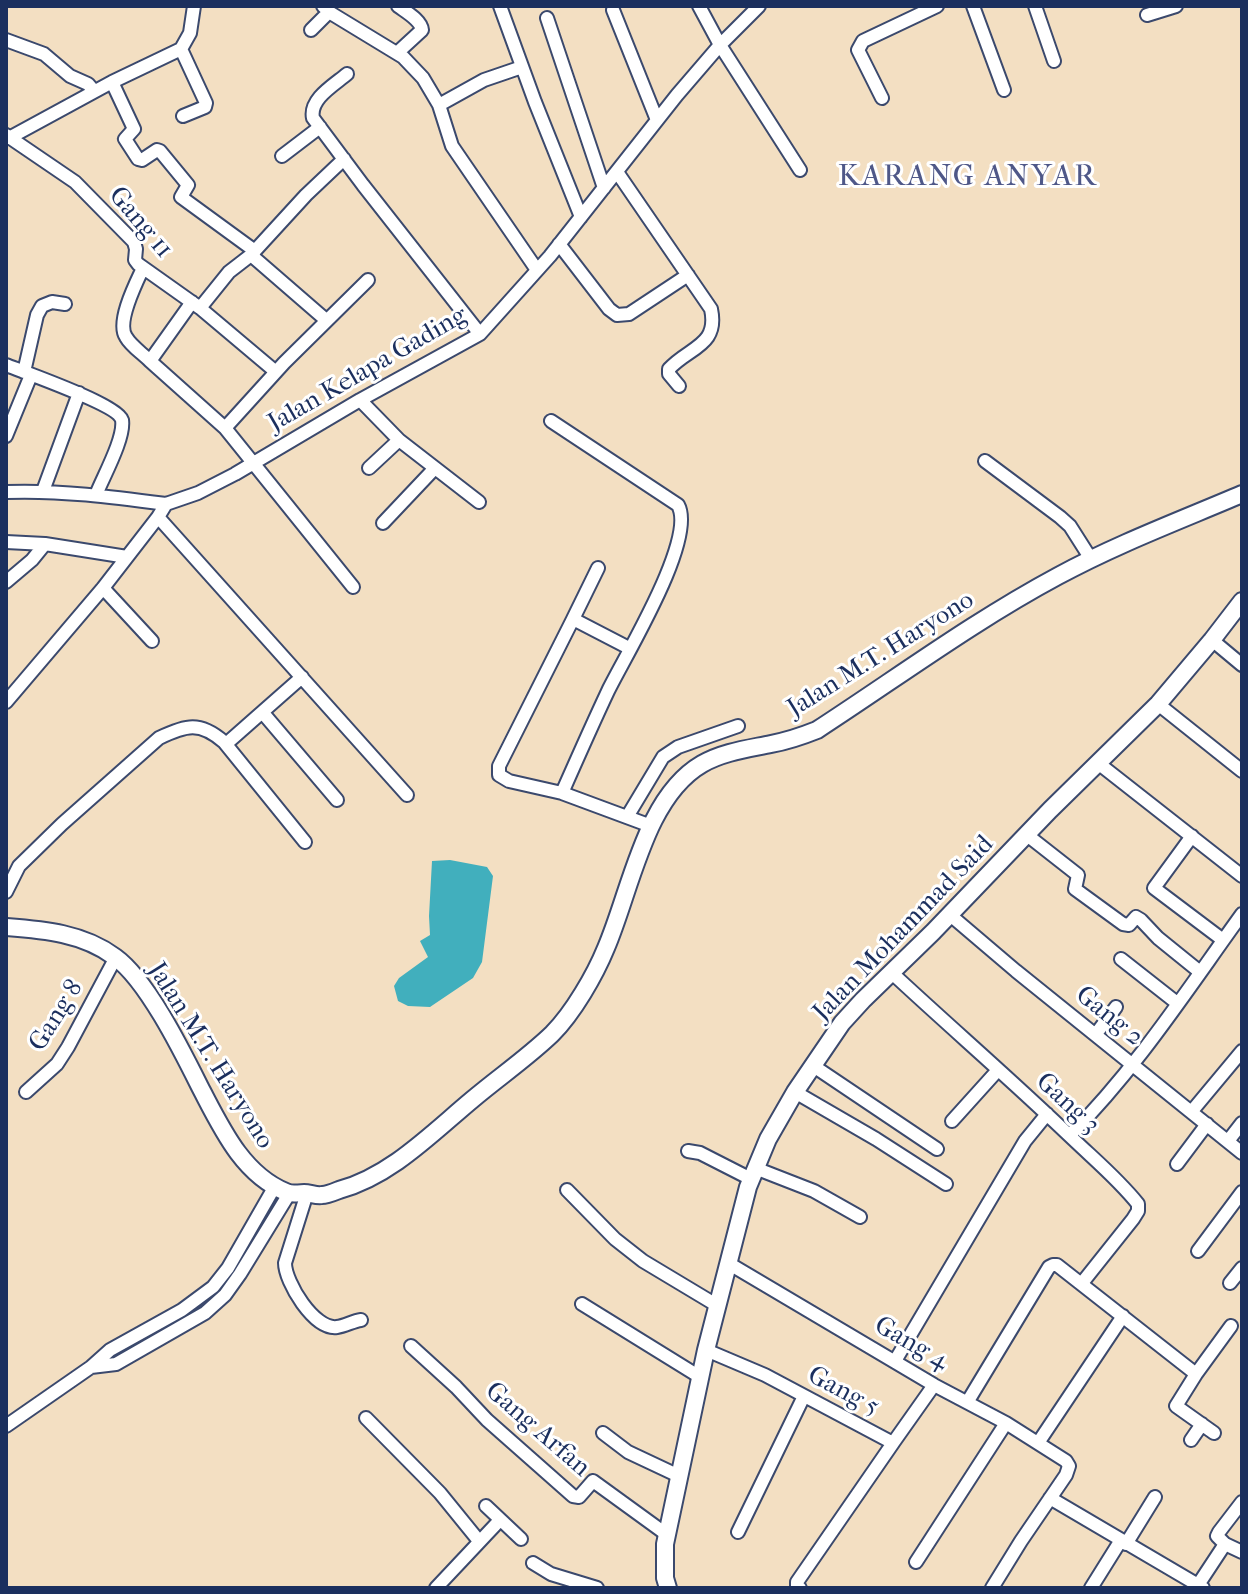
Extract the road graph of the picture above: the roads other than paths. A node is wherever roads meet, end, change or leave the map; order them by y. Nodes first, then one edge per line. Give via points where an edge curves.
1 (194, 6) edge
2 (398, 6) edge
3 (500, 6) edge
4 (699, 6) edge
5 (759, 6) edge
6 (937, 6) edge
7 (973, 6) edge
8 (1035, 6) edge
9 (1176, 6) edge
10 (333, 10) edge
11 (613, 10) dead end
12 (1147, 15) dead end
13 (547, 18) dead end
14 (311, 30) dead end
15 (6, 40) edge
16 (720, 45) junction
17 (181, 49) junction
18 (397, 53) junction
19 (1054, 61) dead end
20 (522, 67) junction
21 (347, 74) dead end
22 (112, 82) junction
23 (1004, 90) dead end
24 (94, 91) junction
25 (882, 98) dead end
26 (439, 105) junction
27 (183, 116) dead end
28 (657, 120) junction
29 (320, 127) junction
30 (8, 137) edge
31 (282, 156) dead end
32 (344, 159) junction
33 (800, 170) dead end
34 (617, 172) junction
35 (604, 188) junction
36 (581, 217) junction
37 (559, 244) junction
38 (253, 253) junction
39 (143, 268) junction
40 (537, 270) junction
41 (688, 275) junction
42 (368, 280) dead end
43 (65, 304) dead end
44 (196, 305) junction
45 (326, 320) junction
46 (480, 334) junction
47 (150, 361) junction
48 (6, 365) edge
49 (276, 372) junction
50 (28, 373) junction
51 (679, 386) dead end
52 (79, 393) junction
53 (360, 400) junction
54 (551, 421) dead end
55 (225, 428) junction
56 (6, 436) edge
57 (399, 440) junction
58 (985, 461) dead end
59 (253, 462) junction
60 (369, 468) dead end
61 (435, 468) junction
62 (43, 491) junction
63 (6, 492) edge
64 (1242, 494) edge
65 (96, 495) junction
66 (479, 502) dead end
67 (166, 504) junction
68 (158, 517) junction
69 (383, 523) dead end
70 (6, 542) edge
71 (45, 544) junction
72 (127, 557) junction
73 (1091, 559) junction
74 (598, 568) dead end
75 (6, 582) edge
76 (353, 587) dead end
77 (103, 588) junction
78 (1242, 601) edge
79 (573, 619) junction
80 (1212, 640) junction
81 (152, 641) dead end
82 (629, 648) junction
83 (1242, 665) edge
84 (302, 677) junction
85 (6, 702) edge
86 (1158, 704) junction
87 (263, 713) junction
88 (738, 726) dead end
89 (226, 744) junction
90 (1098, 763) junction
91 (1242, 771) edge
92 (562, 793) junction
93 (407, 795) dead end
94 (337, 800) dead end
95 (627, 817) junction
96 (651, 826) junction
97 (1027, 835) junction
98 (1192, 836) junction
99 (305, 842) dead end
100 (1242, 876) edge
101 (6, 892) edge
102 (949, 914) junction
103 (1242, 914) edge
104 (6, 927) edge
105 (1223, 940) junction
106 (116, 957) junction
107 (1121, 959) dead end
108 (891, 972) junction
109 (1200, 972) junction
110 (1177, 1003) junction
111 (1116, 1007) dead end
112 (1096, 1034) junction
113 (1242, 1051) edge
114 (812, 1065) junction
115 (1133, 1065) junction
116 (998, 1070) junction
117 (26, 1092) dead end
118 (795, 1092) junction
119 (1192, 1111) junction
120 (1047, 1114) junction
121 (952, 1121) dead end
122 (1242, 1123) edge
123 (1207, 1124) junction
124 (1070, 1135) junction
125 (1228, 1141) junction
126 (937, 1149) dead end
127 (688, 1151) dead end
128 (1242, 1153) edge
129 (1177, 1164) dead end
130 (753, 1174) junction
131 (946, 1184) dead end
132 (282, 1190) junction
133 (567, 1190) dead end
134 (1242, 1192) edge
135 (307, 1193) junction
136 (860, 1217) dead end
137 (1198, 1251) dead end
138 (728, 1263) junction
139 (1242, 1268) edge
140 (1082, 1283) junction
141 (1230, 1283) dead end
142 (582, 1304) dead end
143 (718, 1306) junction
144 (1123, 1316) junction
145 (361, 1320) dead end
146 (1231, 1326) dead end
147 (411, 1346) dead end
148 (706, 1350) junction
149 (895, 1361) junction
150 (1196, 1374) junction
151 (700, 1377) junction
152 (934, 1385) junction
153 (804, 1396) junction
154 (968, 1401) junction
155 (366, 1418) dead end
156 (1006, 1423) junction
157 (1202, 1424) junction
158 (6, 1426) edge
159 (603, 1433) dead end
160 (1214, 1433) dead end
161 (1191, 1440) dead end
162 (893, 1443) junction
163 (1038, 1443) junction
164 (679, 1476) junction
165 (1155, 1497) dead end
166 (1050, 1498) junction
167 (1242, 1502) edge
168 (486, 1506) dead end
169 (500, 1520) junction
170 (738, 1532) dead end
171 (666, 1534) junction
172 (521, 1539) dead end
173 (479, 1541) junction
174 (1123, 1542) junction
175 (1225, 1544) junction
176 (1242, 1552) edge
177 (916, 1562) dead end
178 (533, 1563) dead end
179 (798, 1585) edge
180 (1199, 1587) edge
181 (436, 1588) edge
182 (597, 1588) edge
183 (668, 1588) edge
184 (992, 1588) edge
185 (1091, 1588) edge

1 - 17 street
2 - 18 street via 422,30
3 - 20 street
4 - 16 street
5 - 16 street, Jalan Kelapa Gading
6 - 25 street via 859,45
7 - 23 street
8 - 19 street
9 - 12 street
10 - 14 street
10 - 18 street
11 - 28 street
13 - 35 street
15 - 24 street via 44,54
16 - 28 street, Jalan Kelapa Gading
16 - 33 street
17 - 22 street
17 - 27 street via 206,103
18 - 26 street via 423,78
20 - 26 street
20 - 36 street
21 - 29 street via 315,102 312,114
22 - 24 street
22 - 38 street via 134,129 125,139 138,159 160,151 188,185 181,197
24 - 30 street
26 - 40 street via 452,146
28 - 34 street, Jalan Kelapa Gading
29 - 31 street
29 - 32 street
30 - 39 street, Gang 11 via 75,182 134,242 135,260
32 - 38 street
32 - 46 street
34 - 35 street, Jalan Kelapa Gading
34 - 41 street
35 - 36 street, Jalan Kelapa Gading
36 - 37 street, Jalan Kelapa Gading
37 - 40 street, Jalan Kelapa Gading
37 - 41 street via 617,315 629,314
38 - 44 street
38 - 45 street
39 - 44 street, Gang 11
39 - 47 street via 123,326 127,339
40 - 46 street, Jalan Kelapa Gading
41 - 51 street via 711,309 712,331 669,369
42 - 45 street
43 - 50 street via 52,302 37,315
44 - 47 street
44 - 49 street, Gang 11
45 - 49 street
46 - 53 street, Jalan Kelapa Gading
47 - 55 street
48 - 50 street
49 - 55 street
50 - 52 street
50 - 56 street
52 - 62 street
52 - 65 street via 115,410 122,420 119,441
53 - 57 street
53 - 59 street, Jalan Kelapa Gading
54 - 82 street via 682,512 679,537 654,604
55 - 59 street
57 - 60 street
57 - 61 street
58 - 73 street via 1070,526
59 - 67 street, Jalan Kelapa Gading via 198,493
59 - 76 street
61 - 66 street
61 - 69 street
62 - 63 street
62 - 65 street
64 - 73 main road, Jalan M.T. Haryono
65 - 67 street
67 - 68 street
68 - 72 street
68 - 84 street
70 - 71 street
71 - 72 street
71 - 75 street
72 - 77 street
73 - 96 main road, Jalan M.T. Haryono via 996,611 817,730 703,764 682,778
74 - 79 street
77 - 81 street
77 - 85 street
78 - 80 main road, Jalan Mohammad Said
79 - 82 street
79 - 92 street via 499,766 499,775 509,781
80 - 83 street
80 - 86 main road, Jalan Mohammad Said
82 - 92 street
84 - 87 street
84 - 93 street
86 - 90 main road, Jalan Mohammad Said
86 - 91 street
87 - 89 street
87 - 94 street
88 - 95 street via 663,757
89 - 99 street
89 - 101 street via 212,731 194,726 159,738 19,866
90 - 97 main road, Jalan Mohammad Said
90 - 98 street
92 - 95 street
95 - 96 street
96 - 135 main road, Jalan M.T. Haryono via 606,948 558,1028 404,1156 347,1188
97 - 102 main road, Jalan Mohammad Said
97 - 109 street via 1078,875 1075,889 1127,926 1136,917 1141,920
98 - 100 street
98 - 105 street via 1154,888
102 - 108 main road, Jalan Mohammad Said
102 - 112 street, Gang 2
103 - 105 street
104 - 106 main road, Jalan M.T. Haryono via 74,937
105 - 109 street
106 - 117 street, Gang 8 via 57,1064
106 - 132 main road, Jalan M.T. Haryono via 157,1009 243,1160
107 - 110 street
108 - 114 main road, Jalan Mohammad Said via 842,1023
108 - 116 street, Gang 3
109 - 110 street
110 - 115 street
111 - 112 street
112 - 115 street, Gang 2
113 - 119 street
114 - 118 main road, Jalan Mohammad Said
114 - 126 street
115 - 119 street, Gang 2
115 - 124 street
116 - 120 street, Gang 3
116 - 121 street
118 - 130 main road, Jalan Mohammad Said
118 - 131 street
119 - 123 street, Gang 2
120 - 124 street, Gang 3
120 - 149 street via 1025,1141
122 - 125 street
123 - 125 street, Gang 2
123 - 129 street
124 - 140 street, Gang 3 via 1138,1204 1133,1219
125 - 128 street, Gang 2
127 - 130 street
130 - 136 street via 814,1191
130 - 138 main road, Jalan Mohammad Said
132 - 135 main road, Jalan M.T. Haryono
132 - 158 street via 240,1274 205,1313 116,1364 91,1367
133 - 143 street via 643,1261
134 - 137 street
135 - 145 street via 285,1273 296,1295 324,1325
138 - 143 main road, Jalan Mohammad Said
138 - 149 street, Gang 4
139 - 141 street
140 - 144 street
140 - 154 street via 1057,1265 1049,1267
142 - 151 street
143 - 148 main road, Jalan Mohammad Said
144 - 150 street
144 - 163 street
146 - 150 street
147 - 171 street, Gang Arfan via 573,1496 579,1497 593,1481
148 - 151 main road, Jalan Mohammad Said
148 - 153 street, Gang 5
149 - 152 street, Gang 4
150 - 157 street via 1176,1406
151 - 164 main road, Jalan Mohammad Said
152 - 154 street, Gang 4
152 - 162 street
153 - 162 street, Gang 5
153 - 170 street
154 - 156 street, Gang 4
155 - 173 street
156 - 163 street, Gang 4
156 - 177 street
157 - 160 street
157 - 161 street
159 - 164 street via 628,1452
162 - 179 street, Gang 5
163 - 166 street, Gang 4 via 1069,1466
164 - 171 main road, Jalan Mohammad Said
165 - 174 street
166 - 174 street
166 - 184 street
167 - 175 street via 1217,1536
168 - 169 street
169 - 172 street
169 - 173 street
171 - 183 main road, Jalan Mohammad Said
173 - 181 street
174 - 180 street
174 - 185 street
175 - 176 street
175 - 180 street
178 - 182 street

